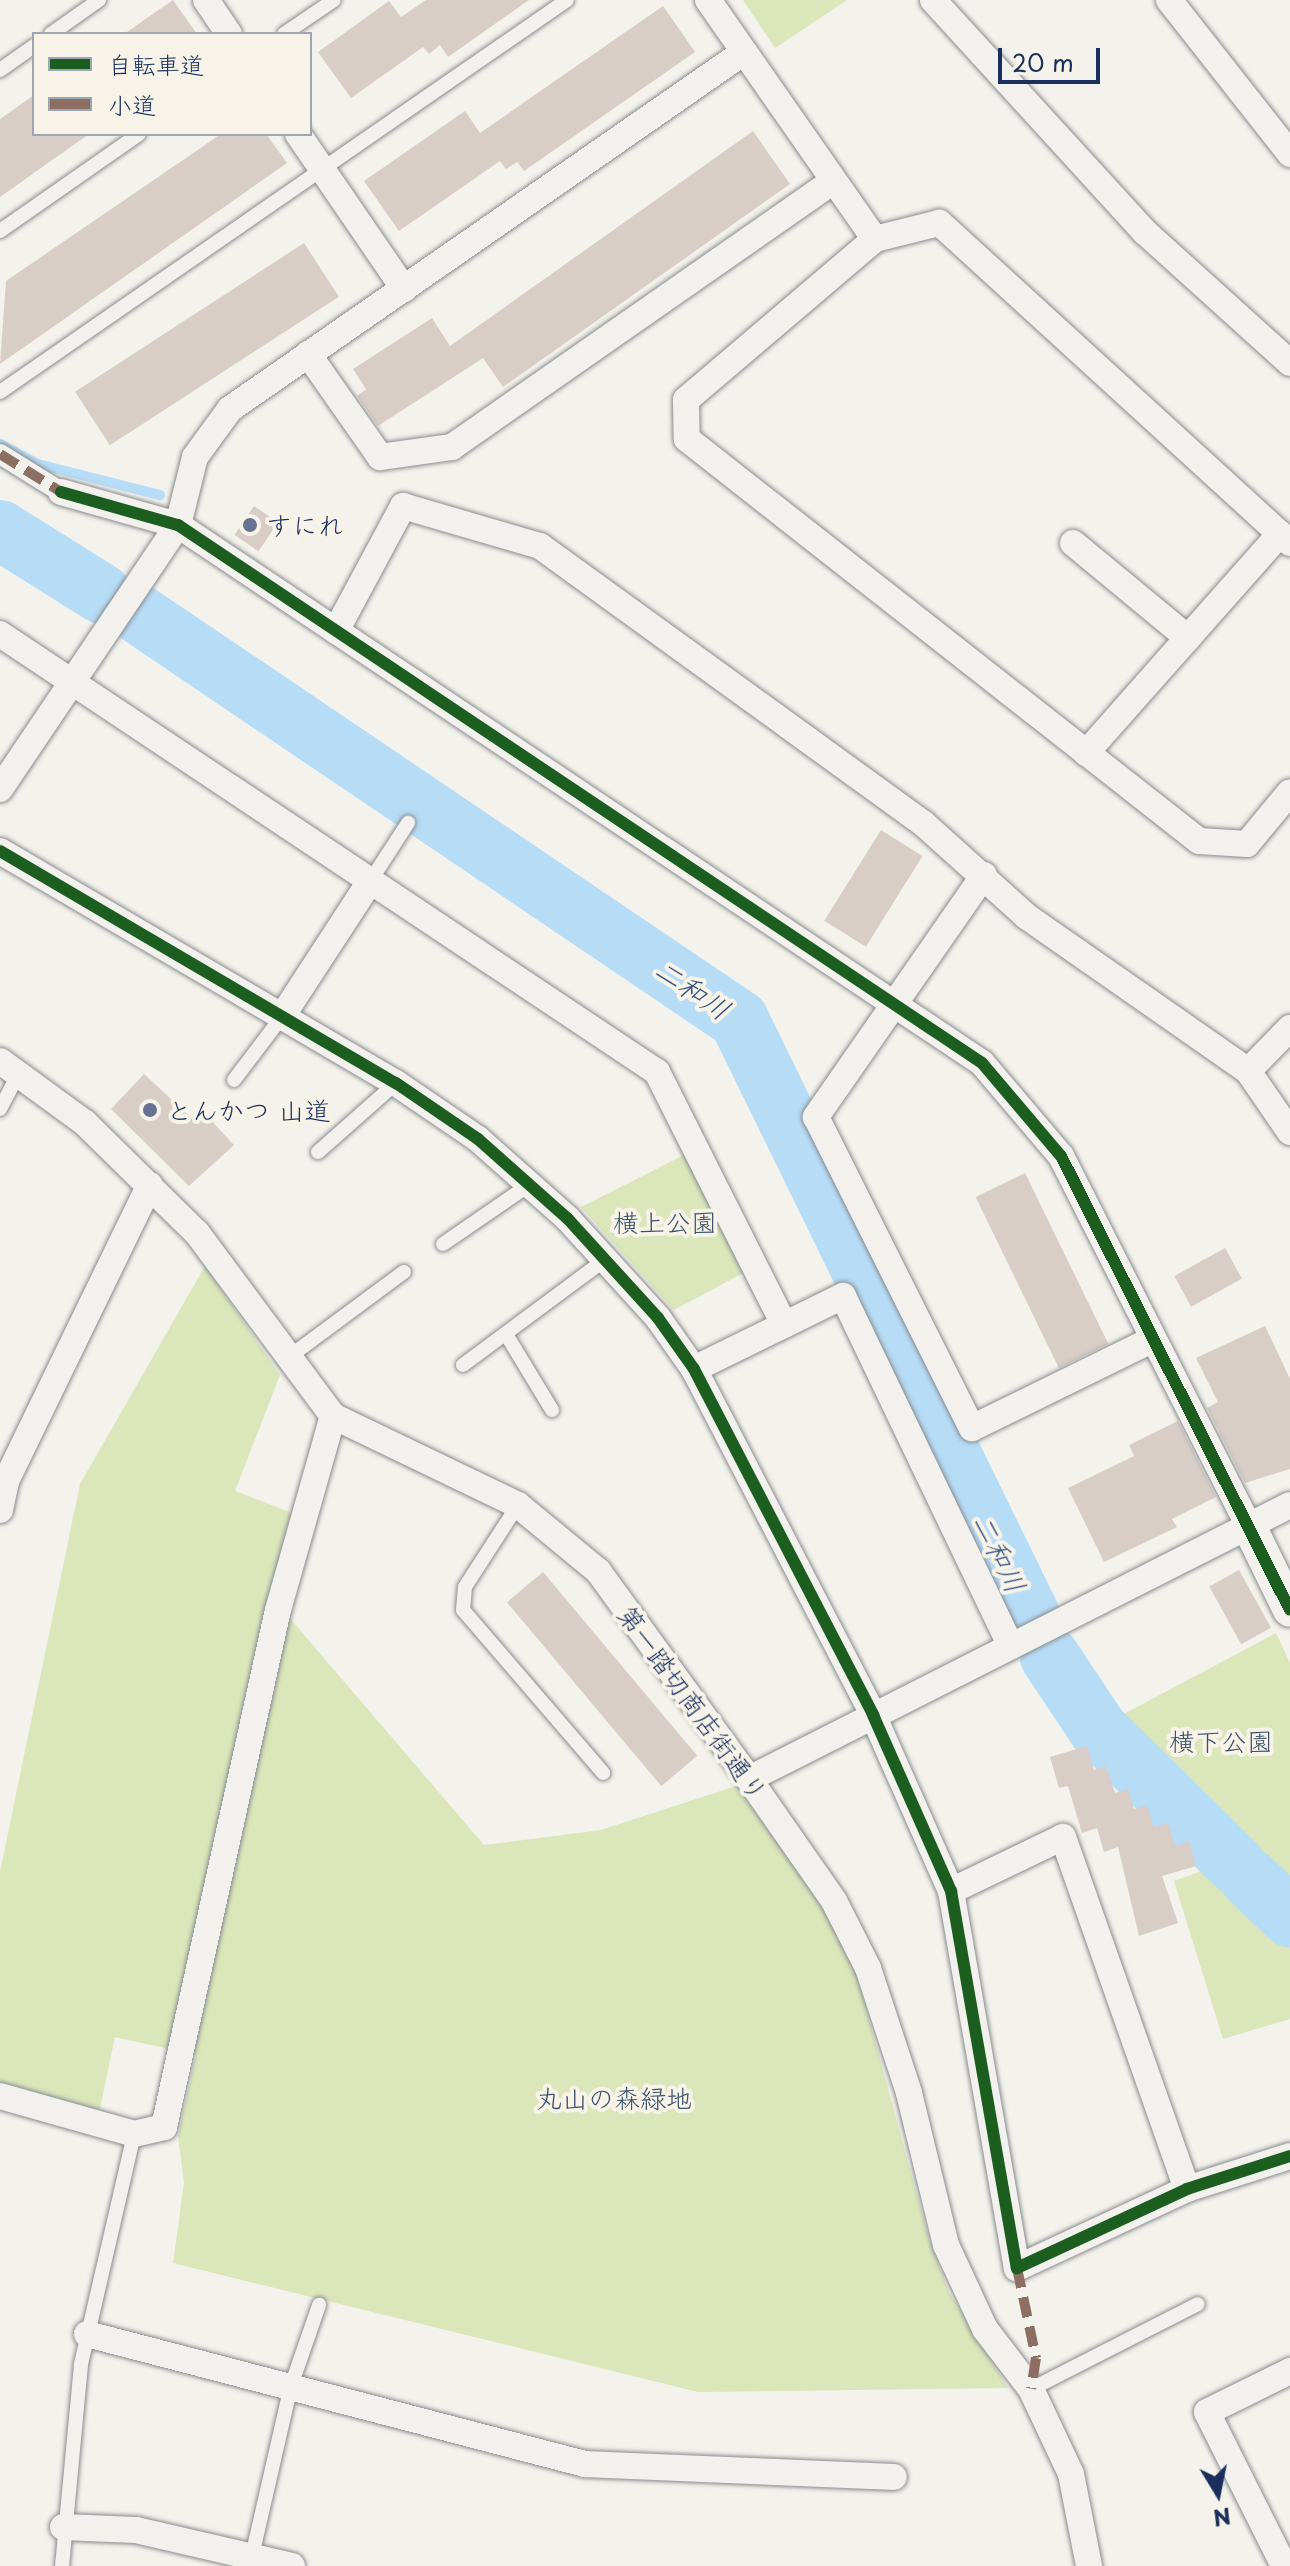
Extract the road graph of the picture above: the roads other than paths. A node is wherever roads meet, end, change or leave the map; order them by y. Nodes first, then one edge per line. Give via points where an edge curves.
1 (99, 0) edge
2 (206, 0) edge
3 (334, 0) edge
4 (567, 0) edge
5 (708, 0) edge
6 (933, 0) edge
7 (1169, 0) edge
8 (54, 32) edge
9 (228, 32) edge
10 (287, 32) edge
11 (32, 47) edge
12 (744, 52) junction
13 (0, 70) edge
14 (136, 136) edge
15 (299, 136) edge
16 (1290, 154) edge
17 (323, 170) junction
18 (834, 181) junction
19 (0, 231) edge
20 (875, 239) junction
21 (404, 289) junction
22 (308, 354) junction
23 (1290, 363) edge
24 (0, 392) edge
25 (0, 454) edge
26 (61, 492) joint
27 (178, 525) junction
28 (1285, 539) edge
29 (1073, 543) dead end
30 (336, 631) junction
31 (0, 634) edge
32 (1188, 638) junction
33 (71, 684) junction
34 (1086, 753) junction
35 (0, 789) edge
36 (1290, 792) edge
37 (408, 823) dead end
38 (0, 851) edge
39 (984, 875) junction
40 (369, 883) junction
41 (894, 998) junction
42 (281, 1018) junction
43 (1290, 1028) edge
44 (10, 1067) edge
45 (1248, 1071) junction
46 (234, 1080) dead end
47 (396, 1083) junction
48 (0, 1109) edge
49 (1290, 1132) edge
50 (318, 1152) dead end
51 (150, 1185) junction
52 (529, 1185) junction
53 (443, 1244) dead end
54 (607, 1258) junction
55 (404, 1272) dead end
56 (784, 1325) junction
57 (506, 1334) junction
58 (1152, 1340) junction
59 (289, 1357) junction
60 (463, 1365) dead end
61 (694, 1369) junction
62 (552, 1410) dead end
63 (333, 1416) junction
64 (518, 1505) junction
65 (1290, 1505) edge
66 (0, 1510) edge
67 (1249, 1526) junction
68 (1290, 1610) edge
69 (1017, 1643) junction
70 (873, 1715) junction
71 (603, 1773) dead end
72 (749, 1779) junction
73 (951, 1891) junction
74 (2, 2106) edge
75 (134, 2134) junction
76 (1290, 2156) edge
77 (1187, 2189) junction
78 (1198, 2304) dead end
79 (319, 2305) dead end
80 (87, 2334) junction
81 (1290, 2371) edge
82 (291, 2386) junction
83 (1031, 2389) junction
84 (894, 2477) dead end
85 (63, 2527) junction
86 (252, 2556) junction
87 (62, 2566) edge
88 (289, 2566) edge
89 (1089, 2566) edge
90 (1284, 2566) edge

1 - 8 lane
2 - 9 street
3 - 10 lane
4 - 17 lane
5 - 12 street
6 - 23 street via 1145,232
7 - 16 street
11 - 13 lane
12 - 18 street
12 - 21 street
14 - 19 lane
15 - 17 street
17 - 21 street
17 - 24 lane
18 - 20 street
18 - 22 street via 452,447 380,457
20 - 28 street via 939,223
20 - 34 street via 686,400 687,439
21 - 22 street
22 - 27 street via 230,409 195,457
25 - 26 street
26 - 27 street
27 - 30 street
27 - 33 street
28 - 32 street
29 - 32 street
30 - 39 street via 403,506 540,546
30 - 41 street
31 - 33 street
32 - 34 street
33 - 35 street
33 - 40 street
34 - 36 street via 1199,841 1247,844
37 - 40 lane
38 - 42 street
39 - 41 street
39 - 45 street via 1026,916
40 - 42 street
40 - 56 street via 657,1072
41 - 58 street via 982,1063 1038,1121 1083,1195
41 - 58 street via 816,1117 972,1428
42 - 46 lane
42 - 47 street
43 - 45 street
44 - 48 lane
44 - 51 street, 第一踏切商店街通り
45 - 49 street
47 - 50 lane
47 - 52 street
51 - 59 street, 第一踏切商店街通り via 197,1233
51 - 66 street via 6,1481
52 - 53 lane
52 - 54 street
54 - 57 lane
54 - 61 street
55 - 59 lane
56 - 61 street
56 - 69 street via 843,1296
57 - 60 lane
57 - 62 lane
58 - 67 street
59 - 63 street, 第一踏切商店街通り
61 - 70 street
63 - 64 street, 第一踏切商店街通り
63 - 75 street via 278,1610 164,2127
64 - 71 lane via 465,1587 463,1610
64 - 72 street, 第一踏切商店街通り via 598,1571
65 - 67 street
67 - 68 street
67 - 69 street
69 - 70 street
70 - 72 street
70 - 73 street
72 - 83 street, 第一踏切商店街通り via 834,1901 868,1968 961,2285
73 - 77 street via 1063,1837
73 - 77 street via 1017,2268
74 - 75 street
75 - 80 lane
76 - 77 street
78 - 83 lane
79 - 82 lane
80 - 82 street
80 - 85 lane
81 - 90 street via 1207,2412
82 - 84 street via 585,2464
82 - 86 lane
83 - 89 street, 第一踏切商店街通り via 1071,2474
85 - 86 street via 136,2530
85 - 87 lane
86 - 88 street

